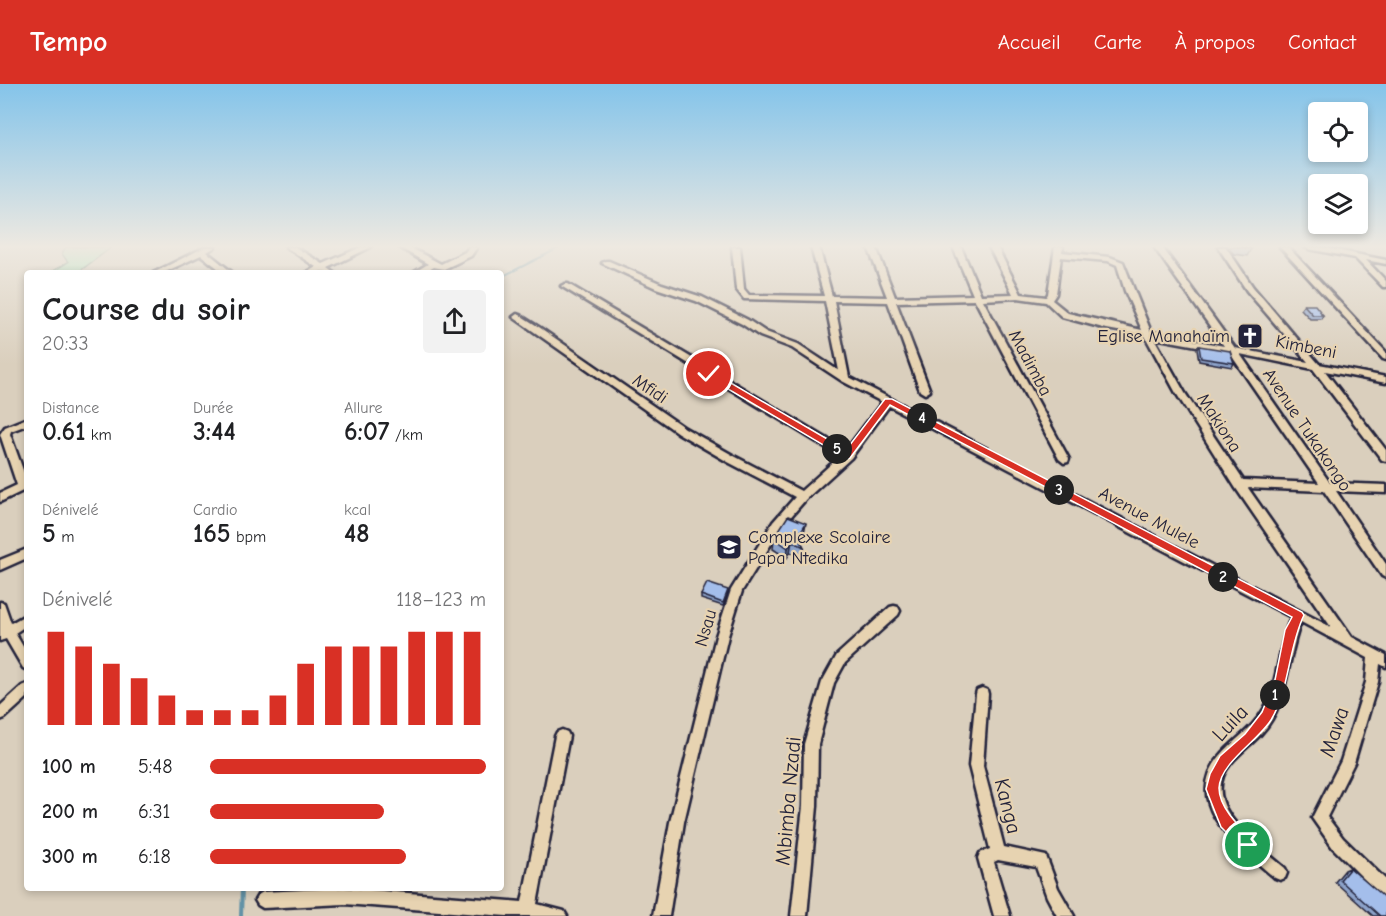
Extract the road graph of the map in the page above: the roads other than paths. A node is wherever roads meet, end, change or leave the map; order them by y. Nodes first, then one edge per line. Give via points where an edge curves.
1 (566, 286) dead end
2 (658, 286) edge
3 (740, 286) edge
4 (825, 286) edge
5 (886, 286) edge
6 (973, 286) edge
7 (1013, 286) edge
8 (1053, 286) edge
9 (1128, 286) edge
10 (1185, 286) edge
11 (1248, 286) edge
12 (1320, 286) edge
13 (1018, 296) junction
14 (978, 297) junction
15 (829, 299) junction
16 (891, 300) junction
17 (1048, 300) junction
18 (517, 317) dead end
19 (1149, 336) junction
20 (1230, 349) junction
21 (1386, 357) edge
22 (1316, 366) junction
23 (845, 379) junction
24 (1386, 380) edge
25 (925, 391) dead end
26 (888, 401) junction
27 (24, 422) edge
28 (847, 455) junction
29 (1386, 457) edge
30 (1064, 459) dead end
31 (24, 483) edge
32 (1239, 484) junction
33 (24, 486) edge
34 (1326, 488) junction
35 (1386, 489) edge
36 (802, 496) junction
37 (0, 498) edge
38 (24, 554) edge
39 (0, 566) edge
40 (1386, 573) edge
41 (0, 607) edge
42 (894, 611) dead end
43 (1298, 615) junction
44 (24, 622) edge
45 (4, 634) edge
46 (1349, 641) junction
47 (1380, 658) edge
48 (24, 660) edge
49 (24, 693) edge
50 (982, 694) dead end
51 (0, 714) edge
52 (562, 736) dead end
53 (998, 853) junction
54 (1280, 873) dead end
55 (1386, 891) edge
56 (263, 900) dead end
57 (528, 913) edge
58 (559, 916) edge
59 (661, 916) edge
60 (799, 916) edge
61 (1002, 916) edge
62 (1066, 916) edge

1 - 28 street
2 - 23 street, Avenue Mulele via 699,299 763,334 795,346
3 - 15 street via 747,297
4 - 15 street
5 - 16 street
6 - 14 street, Madimba
7 - 13 street
8 - 17 street
9 - 19 street, Makiona
10 - 20 street, Avenue Tukakongo
11 - 22 street
12 - 21 street
13 - 14 street
13 - 17 street
14 - 16 street
14 - 30 street, Madimba
15 - 16 street
15 - 23 street
16 - 25 street
17 - 19 street, Kimbeni via 1068,316
18 - 36 street, Mfidi via 716,452
19 - 20 street, Kimbeni
19 - 32 street, Makiona via 1185,402
20 - 22 street, Kimbeni
20 - 34 street, Avenue Tukakongo
22 - 24 street, Kimbeni
22 - 29 street
23 - 26 street, Avenue Mulele
26 - 28 street, Nsau
26 - 43 street, Avenue Mulele
27 - 31 street via 5,434
28 - 36 street, Nsau
32 - 34 street
32 - 46 street, Makiona
33 - 37 street
34 - 35 street
34 - 40 street, Avenue Tukakongo
36 - 59 street, Nsau via 777,525 737,590 722,636 677,822
38 - 39 street
41 - 45 street
42 - 60 street, Mbimba Nzadi via 841,659 828,682 812,744
43 - 46 street, Avenue Mulele
43 - 54 street, Luila via 1281,680 1267,715 1225,760 1213,789 1226,823
44 - 45 street
45 - 48 street
46 - 47 street, Avenue Mulele
47 - 55 street, Mawa via 1347,764 1319,818
49 - 51 street
50 - 53 street, Kanga via 976,766
52 - 57 street
53 - 61 street, Kanga via 985,858
53 - 62 street via 1041,861
56 - 57 street via 344,896
57 - 58 street

